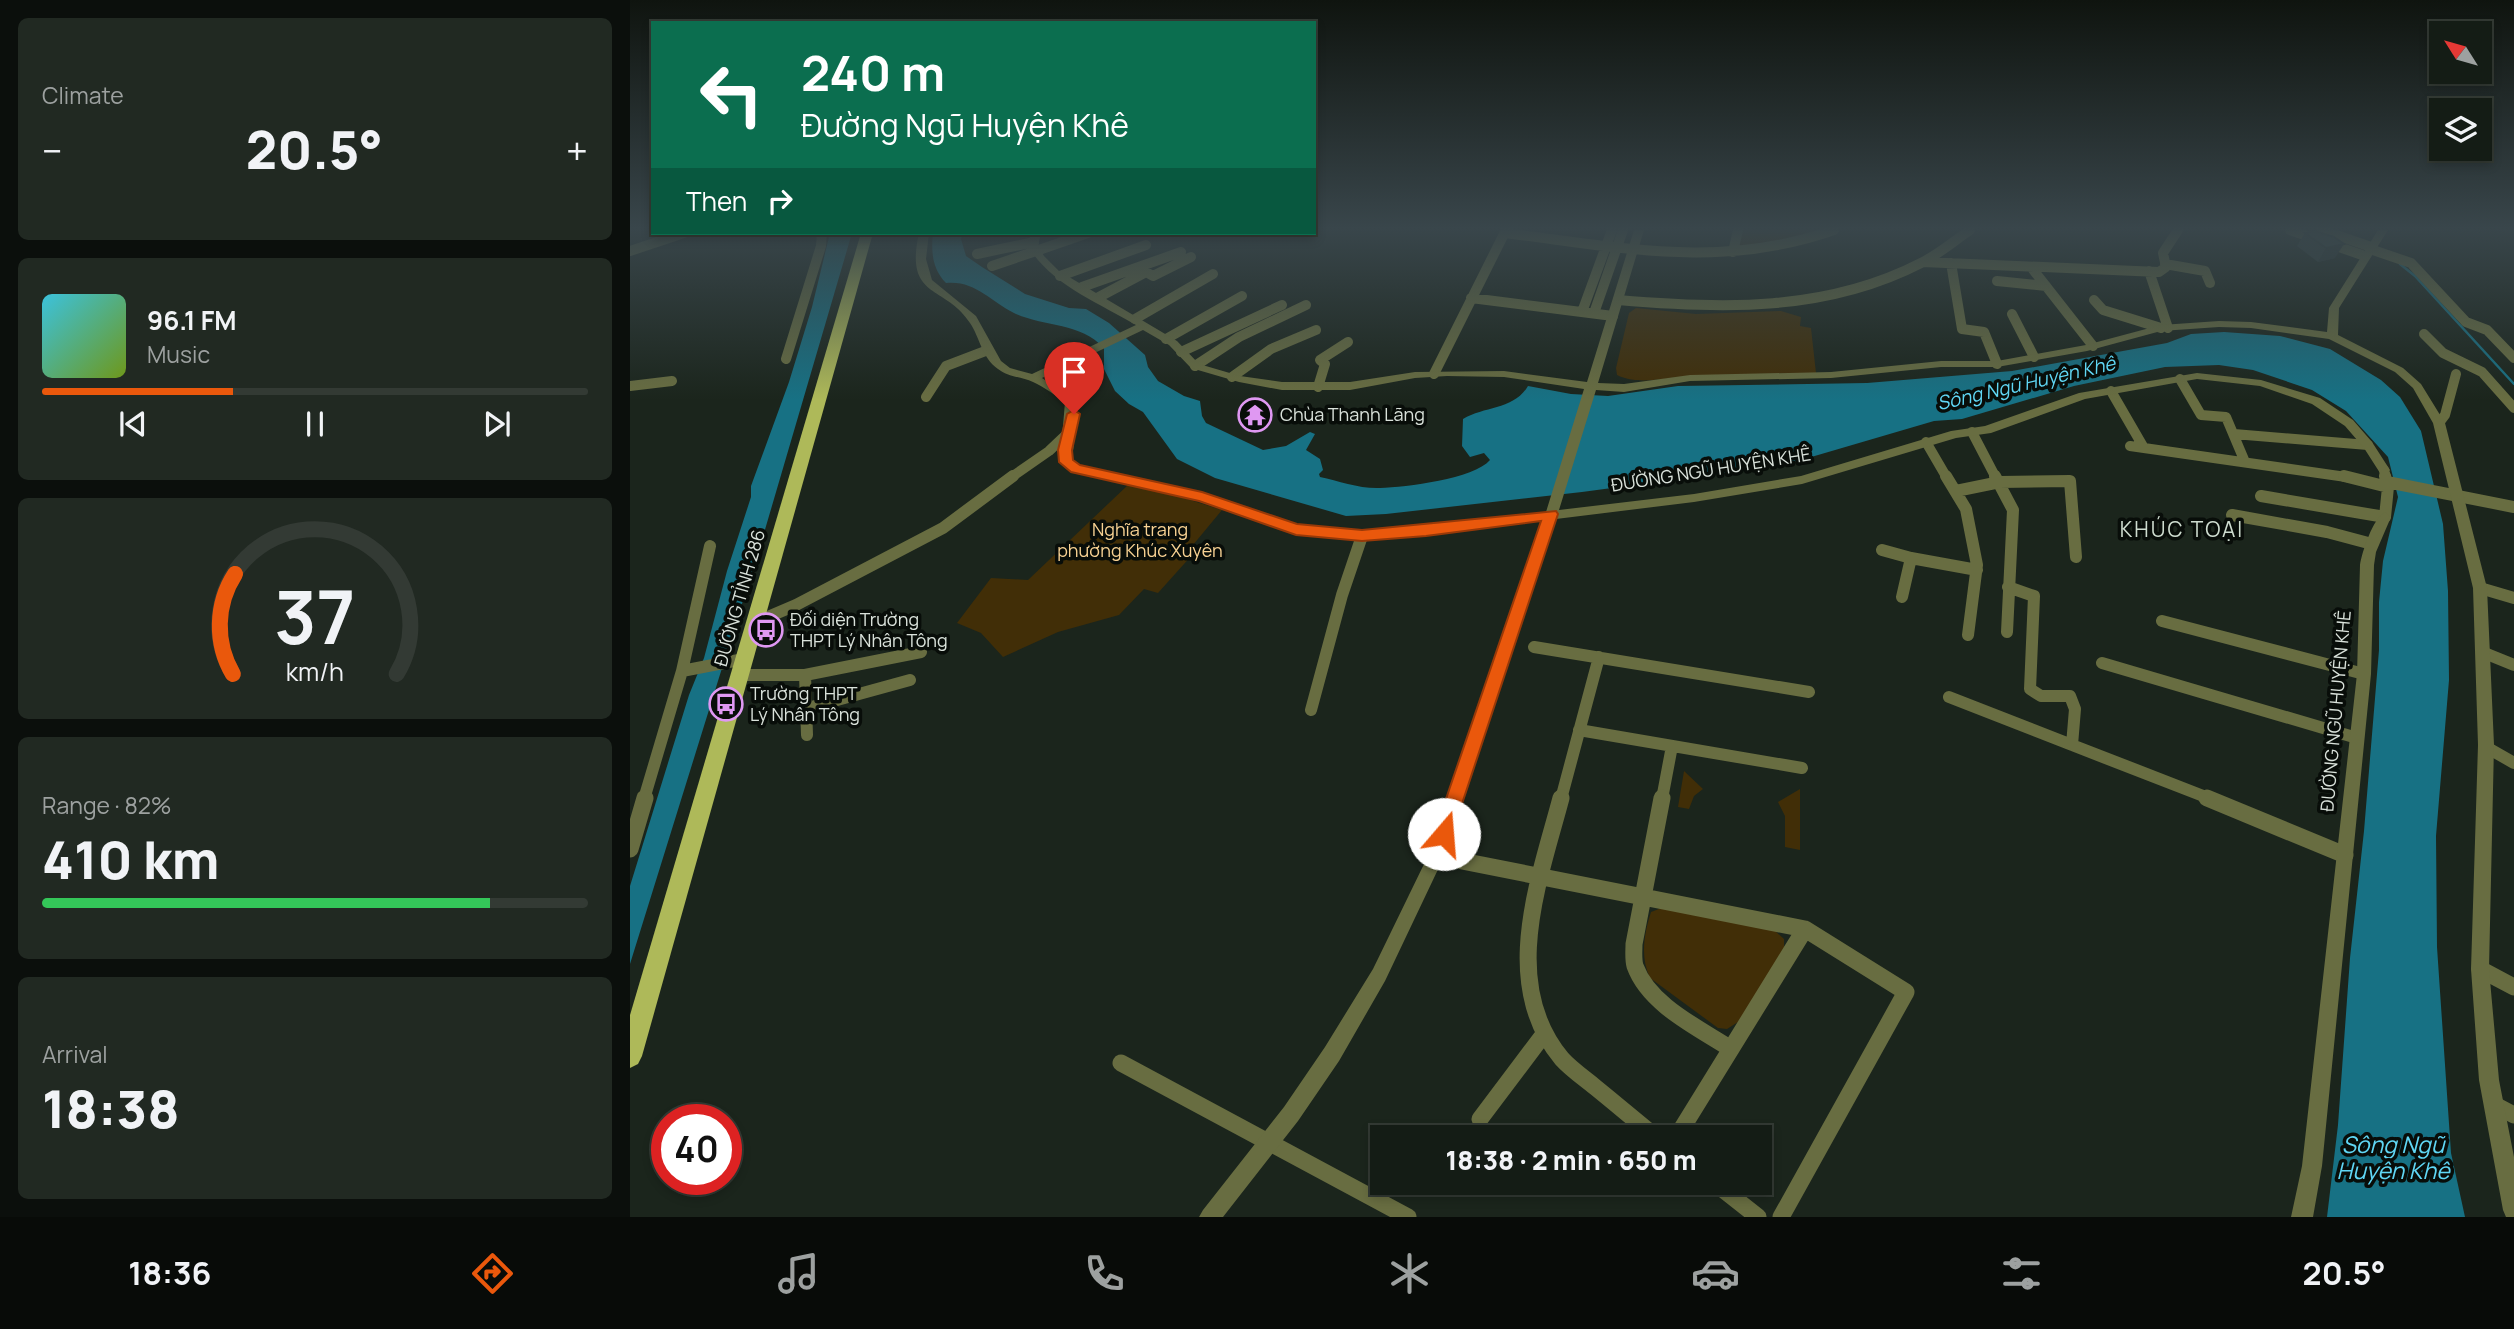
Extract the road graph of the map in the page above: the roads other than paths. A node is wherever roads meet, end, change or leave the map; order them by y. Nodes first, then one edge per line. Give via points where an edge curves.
1 (808, 287) edge
2 (851, 287) edge
3 (934, 287) edge
4 (1085, 287) edge
5 (1120, 287) edge
6 (1194, 287) edge
7 (1477, 287) edge
8 (1591, 287) edge
9 (1603, 287) edge
10 (1622, 287) edge
11 (1863, 287) edge
12 (1955, 287) edge
13 (2047, 287) edge
14 (2153, 287) edge
15 (2347, 287) edge
16 (2433, 287) edge
17 (1082, 288) joint
18 (1242, 296) dead end
19 (1100, 298) junction
20 (1471, 298) junction
21 (1618, 300) junction
22 (2094, 300) dead end
23 (1282, 305) dead end
24 (1306, 305) dead end
25 (1221, 308) junction
26 (1582, 312) junction
27 (1594, 313) junction
28 (2012, 314) dead end
29 (1613, 316) junction
30 (1248, 320) junction
31 (1139, 324) junction
32 (2165, 328) junction
33 (1316, 330) dead end
34 (2424, 334) dead end
35 (2332, 336) junction
36 (1166, 339) junction
37 (1348, 342) dead end
38 (2093, 346) junction
39 (988, 350) junction
40 (1181, 352) junction
41 (2034, 357) junction
42 (2514, 358) edge
43 (786, 359) dead end
44 (1997, 364) junction
45 (1195, 366) junction
46 (1434, 374) junction
47 (2456, 374) dead end
48 (1032, 377) junction
49 (1232, 377) junction
50 (2180, 379) junction
51 (672, 381) dead end
52 (630, 386) edge
53 (1318, 387) junction
54 (1591, 390) junction
55 (2111, 391) junction
56 (926, 397) dead end
57 (2514, 408) edge
58 (2439, 423) junction
59 (1972, 432) junction
60 (1068, 433) junction
61 (2234, 434) junction
62 (1926, 442) junction
63 (2368, 444) junction
64 (2130, 446) dead end
65 (2144, 448) junction
66 (2245, 462) junction
67 (2386, 480) junction
68 (2000, 482) junction
69 (1956, 491) junction
70 (2455, 494) junction
71 (2261, 496) dead end
72 (2514, 507) edge
73 (1551, 514) junction
74 (2232, 515) dead end
75 (2385, 517) junction
76 (1362, 536) junction
77 (2372, 544) junction
78 (710, 546) dead end
79 (1882, 550) dead end
80 (2076, 557) dead end
81 (1911, 558) junction
82 (1977, 570) junction
83 (2008, 587) junction
84 (2480, 588) junction
85 (1902, 597) dead end
86 (2514, 598) edge
87 (2162, 621) dead end
88 (754, 622) junction
89 (2007, 632) dead end
90 (1968, 635) dead end
91 (1534, 647) dead end
92 (921, 652) dead end
93 (2483, 652) junction
94 (1599, 657) junction
95 (2102, 663) dead end
96 (740, 665) junction
97 (2514, 665) edge
98 (687, 670) junction
99 (2364, 674) junction
100 (805, 675) junction
101 (910, 680) dead end
102 (1809, 692) dead end
103 (1949, 697) dead end
104 (808, 708) junction
105 (1311, 710) dead end
106 (1579, 730) junction
107 (807, 735) dead end
108 (2357, 738) junction
109 (2072, 745) junction
110 (1672, 746) junction
111 (2486, 747) junction
112 (2514, 764) edge
113 (1802, 768) dead end
114 (630, 849) edge
115 (2345, 855) junction
116 (1462, 861) dead end
117 (1540, 877) junction
118 (1642, 896) junction
119 (1805, 929) junction
120 (2480, 970) junction
121 (2514, 987) edge
122 (1544, 1034) junction
123 (1731, 1049) junction
124 (630, 1056) edge
125 (1121, 1063) dead end
126 (2493, 1104) junction
127 (2514, 1115) edge
128 (1480, 1119) dead end
129 (1641, 1125) edge
130 (1684, 1125) edge
131 (1269, 1143) junction
132 (2511, 1180) edge
133 (1730, 1195) edge
134 (2514, 1210) edge
135 (1210, 1217) edge
136 (1408, 1217) edge
137 (1758, 1217) edge
138 (1782, 1217) edge
139 (2302, 1217) edge

1 - 43 street
2 - 88 main road, ĐƯỜNG TỈNH 286
3 - 39 street, ĐƯỜNG NGŨ HUYỆN KHÊ via 971,316
4 - 17 street
5 - 19 street
6 - 31 street
7 - 20 street
8 - 26 street
9 - 27 street
10 - 21 street
11 - 21 street via 1791,303 1737,308
12 - 44 street via 1962,329 1984,332
13 - 38 street
14 - 32 street
15 - 35 street via 2334,308
16 - 42 street via 2466,322 2487,330
17 - 19 street
18 - 25 street
19 - 31 street
20 - 26 street
20 - 46 street
21 - 29 street
22 - 32 street via 2103,310
23 - 30 street
24 - 45 street via 1239,337
25 - 30 street
25 - 36 street
26 - 27 street
27 - 29 street
28 - 41 street
29 - 54 street
30 - 40 street
31 - 36 street
31 - 48 street
32 - 35 street via 2252,325
32 - 38 street
33 - 49 street via 1284,341
34 - 57 street via 2443,353 2482,372
35 - 58 street via 2407,376
36 - 40 street
37 - 53 street via 1320,360 1325,364
38 - 41 street
39 - 48 street, ĐƯỜNG NGŨ HUYỆN KHÊ via 1006,371
39 - 56 street via 946,366
40 - 45 street
41 - 44 street
44 - 54 street via 1941,364 1831,376 1690,378
45 - 49 street
46 - 53 street
46 - 54 street via 1504,374
47 - 58 street
48 - 60 street, ĐƯỜNG NGŨ HUYỆN KHÊ via 1071,400 1074,414
49 - 53 street
50 - 55 street, ĐƯỜNG NGŨ HUYỆN KHÊ
50 - 61 street via 2201,415 2226,417
50 - 63 street, ĐƯỜNG NGŨ HUYỆN KHÊ via 2234,378 2300,394 2329,408
51 - 52 street
54 - 73 street
55 - 59 street, ĐƯỜNG NGŨ HUYỆN KHÊ
55 - 65 street
58 - 70 street
59 - 62 street, ĐƯỜNG NGŨ HUYỆN KHÊ
59 - 68 street
60 - 76 street, ĐƯỜNG NGŨ HUYỆN KHÊ via 1066,462 1076,468 1202,496 1296,529
60 - 88 street via 943,528
61 - 63 street
61 - 66 street
62 - 69 street
62 - 73 street, ĐƯỜNG NGŨ HUYỆN KHÊ via 1802,480
63 - 67 street, ĐƯỜNG NGŨ HUYỆN KHÊ
64 - 65 street
65 - 66 street
66 - 67 street
67 - 70 street
67 - 75 street, ĐƯỜNG NGŨ HUYỆN KHÊ
68 - 69 street
68 - 80 street via 2070,481
68 - 83 street via 2013,510
69 - 82 street via 1966,509
70 - 72 street
70 - 84 street
71 - 75 street
73 - 76 street, ĐƯỜNG NGŨ HUYỆN KHÊ
73 - 131 street via 1426,879 1332,1054
74 - 77 street
75 - 77 street, ĐƯỜNG NGŨ HUYỆN KHÊ
76 - 105 street
77 - 99 street, ĐƯỜNG NGŨ HUYỆN KHÊ via 2367,565
78 - 98 street
79 - 81 street
81 - 82 street
81 - 85 street
82 - 90 street
83 - 89 street
83 - 109 street via 2034,596 2030,689 2041,696 2070,696 2075,709
84 - 86 street
84 - 93 street
87 - 99 street
88 - 96 main road, ĐƯỜNG TỈNH 286
91 - 94 street
92 - 100 street
93 - 97 street
93 - 111 street
94 - 102 street
94 - 106 street
95 - 108 street
96 - 98 street
96 - 100 street
96 - 124 main road, ĐƯỜNG TỈNH 286
98 - 114 street
99 - 108 street, ĐƯỜNG NGŨ HUYỆN KHÊ
100 - 104 street
101 - 104 street
103 - 109 street
104 - 107 street
106 - 110 street
106 - 117 street
108 - 115 street, ĐƯỜNG NGŨ HUYỆN KHÊ
109 - 115 street
110 - 113 street
110 - 118 street
111 - 112 street
111 - 120 street
115 - 139 street, ĐƯỜNG NGŨ HUYỆN KHÊ via 2312,1166
116 - 117 street
117 - 118 street
117 - 122 street via 1530,925 1527,975
118 - 119 street
118 - 123 street via 1634,964 1643,983
119 - 123 street
119 - 138 street via 1906,992
120 - 121 street
120 - 126 street
122 - 128 street
122 - 129 street via 1572,1068
123 - 130 street
125 - 131 street
126 - 127 street
126 - 132 street
131 - 135 street
131 - 136 street
132 - 134 street
133 - 137 street

